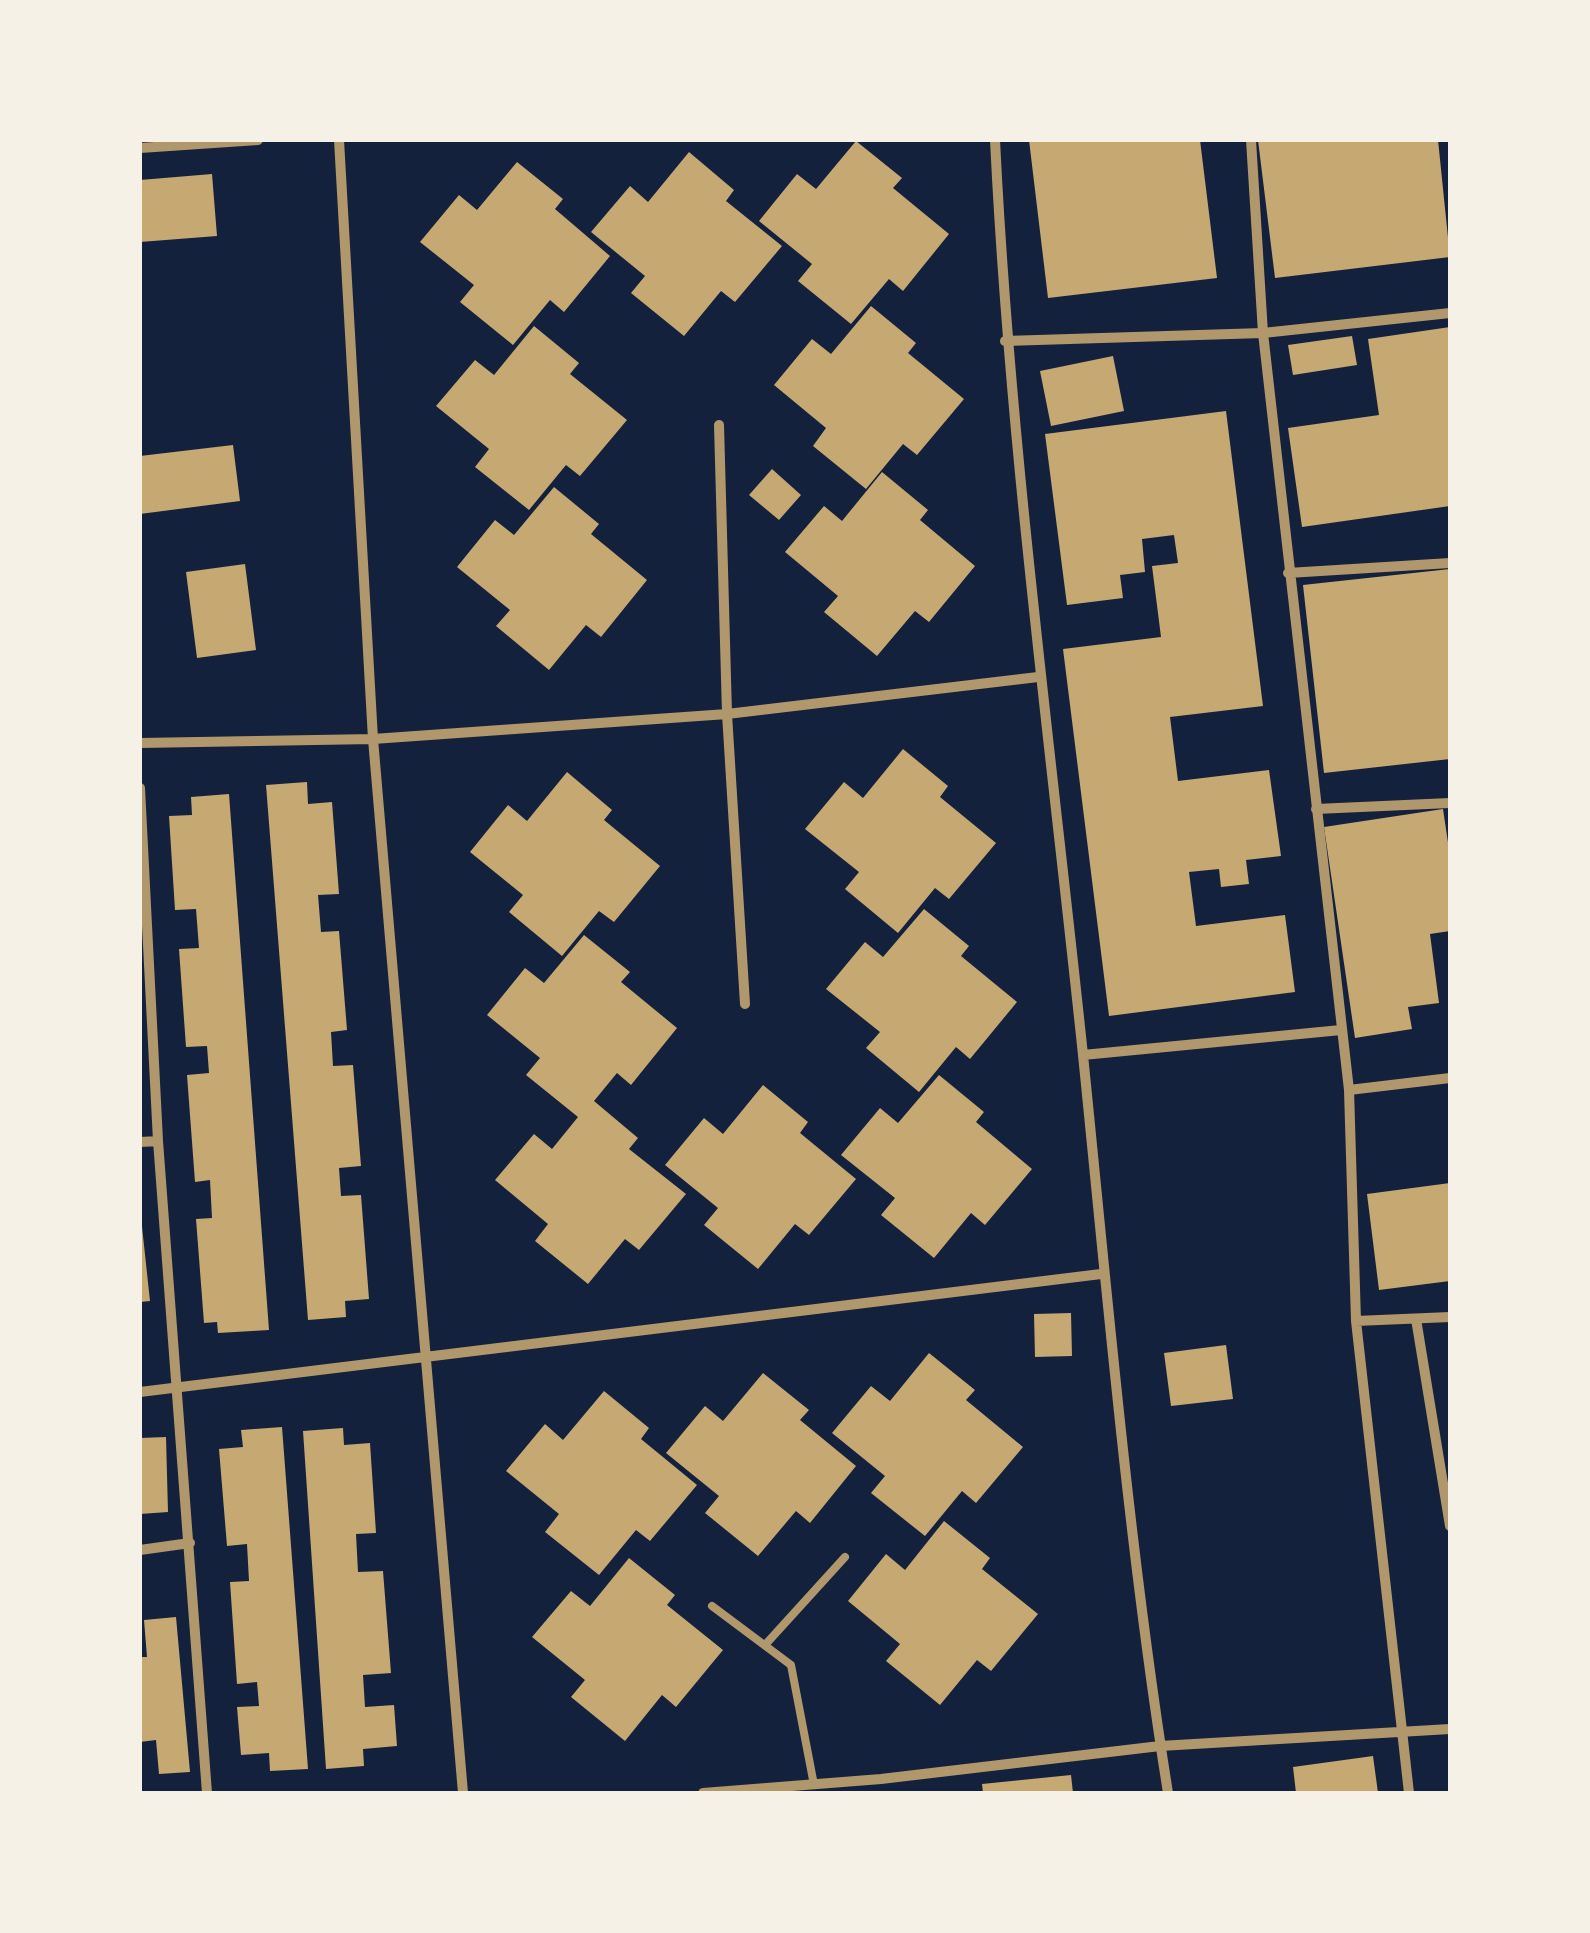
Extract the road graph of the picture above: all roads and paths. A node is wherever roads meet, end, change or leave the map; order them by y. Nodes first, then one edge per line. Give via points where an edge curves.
1 (258, 140) edge
2 (340, 140) edge
3 (995, 140) edge
4 (1251, 140) edge
5 (140, 148) edge
6 (1450, 313) edge
7 (1263, 333) junction
8 (1005, 341) junction
9 (719, 425) dead end
10 (1450, 562) edge
11 (1288, 573) junction
12 (1038, 677) junction
13 (727, 714) junction
14 (373, 739) junction
15 (140, 743) edge
16 (140, 788) edge
17 (1450, 803) edge
18 (1316, 809) junction
19 (144, 919) edge
20 (746, 1004) dead end
21 (1341, 1030) junction
22 (1082, 1055) junction
23 (1450, 1078) edge
24 (1349, 1090) junction
25 (140, 1142) edge
26 (158, 1142) junction
27 (1101, 1274) junction
28 (1450, 1317) edge
29 (1416, 1319) junction
30 (1356, 1322) junction
31 (423, 1359) junction
32 (178, 1389) junction
33 (140, 1392) edge
34 (1450, 1526) edge
35 (190, 1543) junction
36 (140, 1550) edge
37 (845, 1557) dead end
38 (712, 1606) dead end
39 (765, 1645) junction
40 (1450, 1729) edge
41 (1404, 1734) junction
42 (1160, 1746) junction
43 (881, 1778) junction
44 (814, 1784) junction
45 (207, 1793) edge
46 (463, 1793) edge
47 (703, 1793) edge
48 (883, 1793) edge
49 (1168, 1793) edge
50 (1409, 1793) edge

1 - 5 street
2 - 14 street
3 - 8 street
4 - 7 street
6 - 7 street
7 - 8 street
7 - 11 street
8 - 12 street
9 - 13 street
10 - 11 street
11 - 18 street
12 - 13 street
12 - 22 street
13 - 14 street
13 - 20 street
14 - 15 street
14 - 31 street
16 - 19 street
17 - 18 street
18 - 21 street
19 - 26 street
21 - 22 street
21 - 24 street
22 - 27 street
23 - 24 street
24 - 30 street
25 - 26 street
26 - 32 street
27 - 31 street
27 - 42 street
28 - 29 street
29 - 30 street
29 - 34 street
30 - 41 street
31 - 32 street
31 - 46 street
32 - 33 street
32 - 35 street
35 - 36 street
35 - 45 street
37 - 39 lane
38 - 39 lane
39 - 44 lane via 791,1665
40 - 41 street
41 - 42 street
41 - 50 street
42 - 43 street
42 - 49 street
43 - 44 street
43 - 48 street
44 - 47 street

